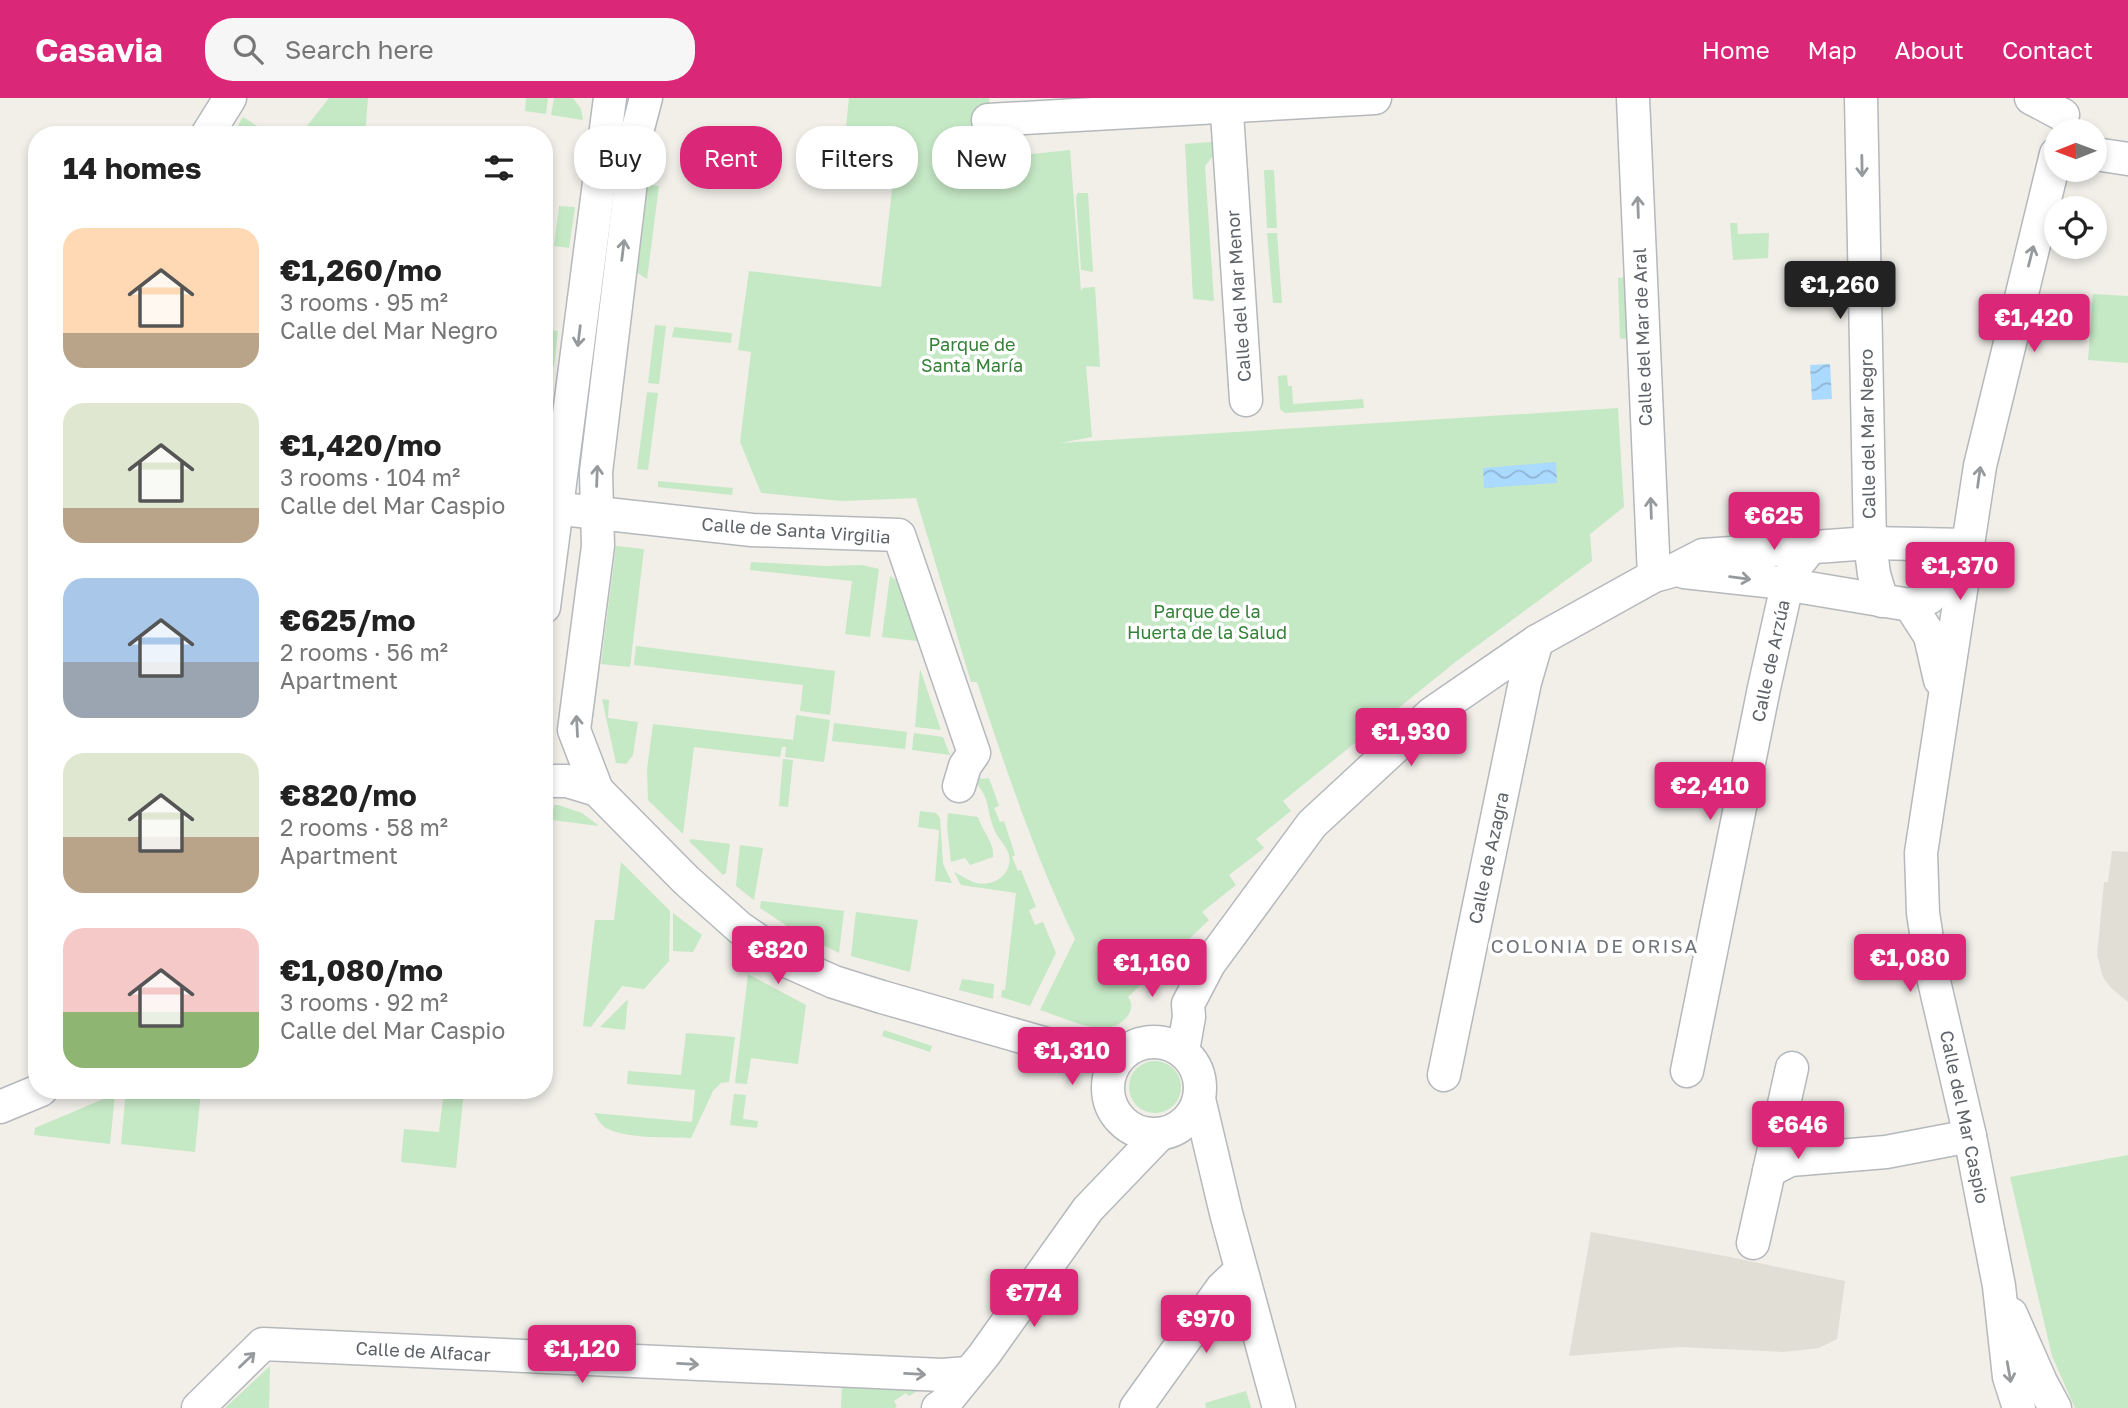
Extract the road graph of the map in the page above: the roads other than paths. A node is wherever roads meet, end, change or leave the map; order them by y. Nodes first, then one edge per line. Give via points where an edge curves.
1 (230, 98) edge
2 (1375, 98) edge
3 (1633, 98) edge
4 (1861, 98) edge
5 (2031, 98) edge
6 (642, 103) edge
7 (1226, 103) edge
8 (604, 104) edge
9 (2063, 115) edge
10 (988, 120) dead end
11 (213, 126) edge
12 (2107, 156) edge
13 (2128, 159) edge
14 (2049, 182) edge
15 (1246, 400) dead end
16 (553, 486) edge
17 (553, 508) edge
18 (597, 513) junction
19 (1870, 543) junction
20 (1968, 545) junction
21 (1811, 547) junction
22 (1663, 574) junction
23 (1787, 585) junction
24 (1896, 603) junction
25 (1537, 640) junction
26 (1944, 697) junction
27 (553, 781) edge
28 (959, 786) dead end
29 (597, 790) junction
30 (1188, 1004) junction
31 (1152, 1042) junction
32 (1183, 1052) junction
33 (1116, 1067) junction
34 (1792, 1068) dead end
35 (1687, 1071) dead end
36 (1444, 1075) dead end
37 (28, 1095) edge
38 (1199, 1099) junction
39 (0, 1107) edge
40 (1122, 1121) junction
41 (1163, 1133) junction
42 (1970, 1136) junction
43 (1215, 1168) junction
44 (1769, 1171) junction
45 (1088, 1209) junction
46 (1754, 1243) dead end
47 (1241, 1270) junction
48 (1999, 1286) junction
49 (968, 1373) junction
50 (198, 1408) edge
51 (938, 1408) edge
52 (1136, 1408) edge
53 (1279, 1408) edge
54 (2019, 1408) edge
55 (2055, 1408) edge

1 - 11 street
2 - 7 street
22 -> 3 street, Calle del Mar de Aral
4 -> 19 street, Calle del Mar Negro
5 - 9 street
18 -> 6 street via 596,472
7 - 10 street
7 - 15 street, Calle del Mar Menor
8 -> 16 street
12 - 13 street
20 -> 14 street, Calle del Mar Caspio via 1980,466
17 - 18 street
18 - 28 street, Calle de Santa Virgilia via 752,530 899,536 974,753
29 -> 18 street via 574,730 598,546
19 - 20 street
19 - 21 street
19 - 24 street, Calle del Mar Negro via 1874,574
20 - 24 street, Calle del Mar Caspio via 1929,598
20 - 26 street, Calle del Mar Caspio
21 - 22 street via 1703,555
21 - 23 street, Calle de Arzúa
22 -> 23 street via 1715,574
22 - 25 street
23 - 24 street
23 - 35 street, Calle de Arzúa
24 - 26 street, Calle del Mar Caspio via 1930,636
25 - 30 street via 1431,714 1312,824 1209,964
25 - 36 street, Calle de Azagra
26 - 42 street, Calle del Mar Caspio via 1921,853 1923,912 1933,977
27 - 29 street
29 - 33 street via 686,880 740,928 791,963 882,997 1071,1051 1083,1050
30 - 31 street via 1178,1008
30 - 32 street
31 - 32 street
31 - 33 street via 1137,1045
32 - 38 street via 1200,1079
33 - 40 street via 1109,1095
34 - 44 street
37 - 39 street
38 - 41 street via 1181,1126
38 - 43 street
40 - 41 street via 1146,1133
40 - 45 street via 1113,1155
41 - 43 street via 1189,1143
41 - 45 street
42 - 44 street via 1886,1152 1790,1160
42 - 48 street, Calle del Mar Caspio
43 - 47 street
44 - 46 street
45 - 49 street
47 - 52 street via 1222,1288
47 - 53 street
48 -> 54 street, Calle del Mar Caspio via 2009,1377
48 - 55 street, Calle del Mar Caspio
50 -> 49 street, Calle de Alfacar via 263,1344
49 - 51 street

